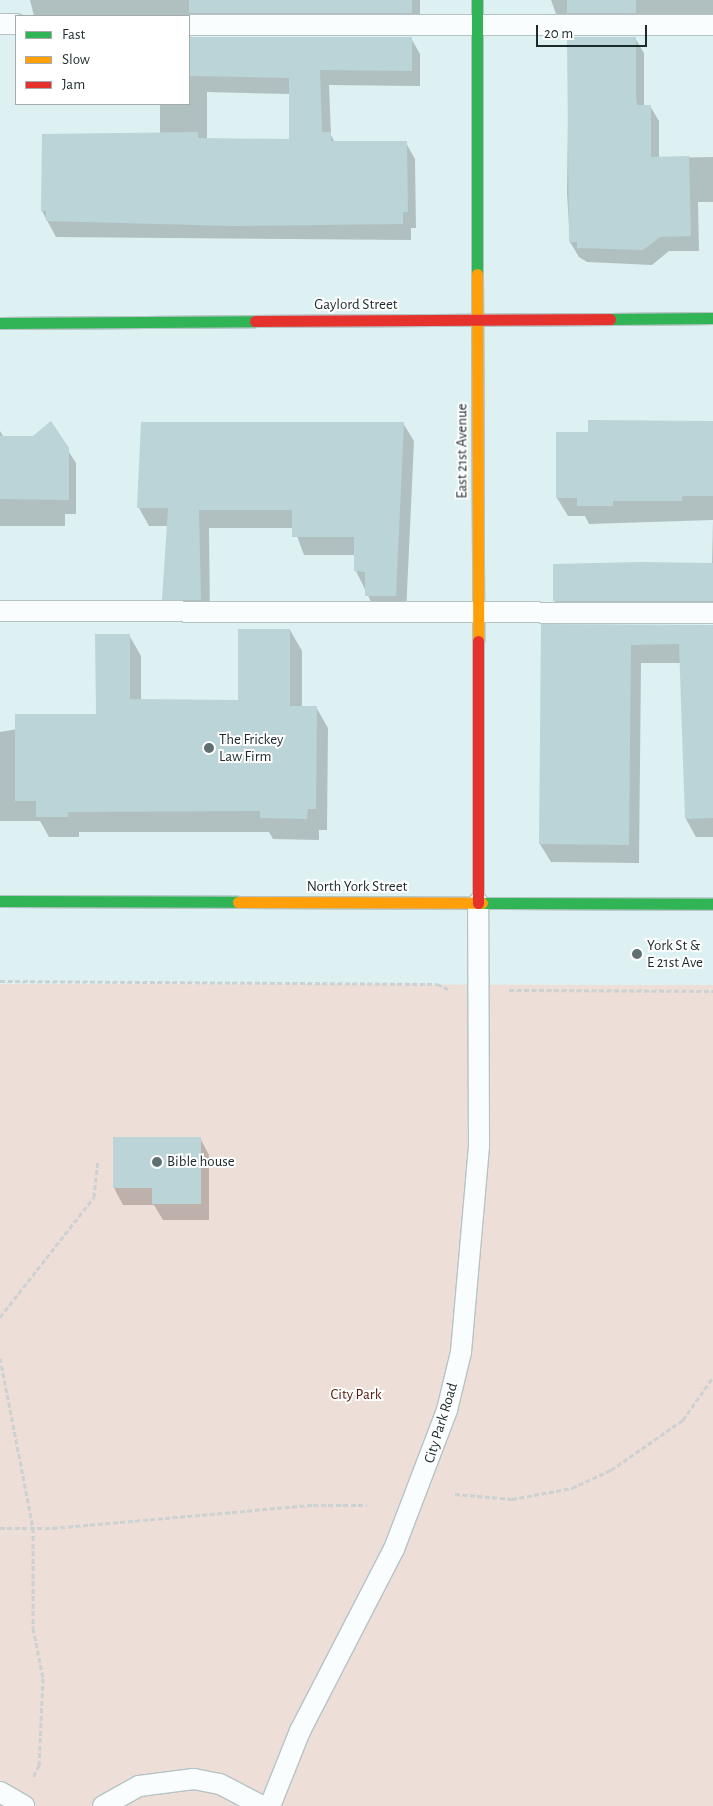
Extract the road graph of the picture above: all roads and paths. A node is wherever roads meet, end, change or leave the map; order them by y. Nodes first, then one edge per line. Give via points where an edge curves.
1 (477, 0) edge
2 (0, 24) edge
3 (15, 24) edge
4 (190, 25) edge
5 (477, 25) junction
6 (713, 25) edge
7 (478, 318) junction
8 (713, 318) edge
9 (0, 323) edge
10 (0, 611) edge
11 (477, 612) junction
12 (713, 612) edge
13 (0, 901) edge
14 (478, 903) junction
15 (713, 904) edge
16 (0, 981) edge
17 (458, 990) dead end
18 (525, 990) dead end
19 (713, 991) edge
20 (98, 1160) dead end
21 (0, 1317) edge
22 (0, 1358) edge
23 (713, 1376) edge
24 (455, 1494) dead end
25 (367, 1505) dead end
26 (0, 1528) edge
27 (33, 1528) junction
28 (0, 1792) edge
29 (22, 1805) edge
30 (103, 1806) edge
31 (262, 1806) edge
32 (270, 1806) edge

1 - 5 street, East 21st Avenue
2 - 3 lane
4 - 5 lane
5 - 6 lane
5 - 7 street, East 21st Avenue
7 - 8 street, Gaylord Street
7 - 9 street, Gaylord Street
7 - 11 street, East 21st Avenue
10 - 11 lane
11 - 12 lane
11 - 14 street, East 21st Avenue
13 - 14 street, North York Street
14 - 15 street, North York Street
14 - 32 lane, City Park Road via 474,1229 461,1352 447,1410 394,1550 300,1731
16 - 17 path via 437,984 442,990
18 - 19 path
20 - 21 path via 94,1197
22 - 27 path
23 - 24 path via 683,1420 611,1470 572,1488 512,1499
25 - 27 path
26 - 27 path
27 - 29 path via 33,1628 43,1678 39,1765
28 - 29 lane
30 - 31 lane via 139,1786 194,1779 220,1784

